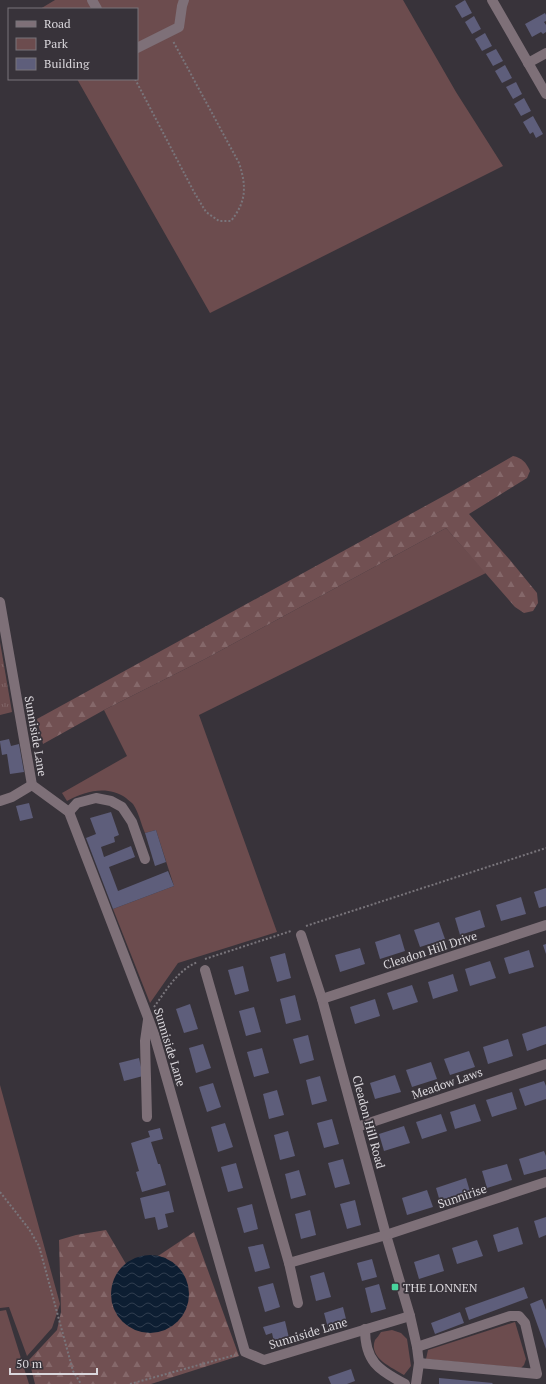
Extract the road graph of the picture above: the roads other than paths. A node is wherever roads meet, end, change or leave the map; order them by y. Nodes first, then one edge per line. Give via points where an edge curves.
1 (184, 0) edge
2 (492, 0) edge
3 (138, 47) edge
4 (546, 53) edge
5 (528, 63) junction
6 (546, 94) edge
7 (0, 602) edge
8 (32, 785) junction
9 (0, 800) edge
10 (69, 812) junction
11 (145, 859) dead end
12 (546, 925) edge
13 (297, 931) road end
14 (205, 970) dead end
15 (322, 999) junction
16 (147, 1017) junction
17 (546, 1064) edge
18 (147, 1117) dead end
19 (357, 1127) junction
20 (546, 1182) edge
21 (386, 1235) junction
22 (289, 1263) junction
23 (298, 1303) dead end
24 (410, 1316) junction
25 (365, 1329) junction
26 (417, 1347) junction
27 (419, 1364) junction
28 (542, 1375) edge
29 (405, 1384) edge
30 (416, 1384) edge

1 - 3 street via 178,27
2 - 5 street
4 - 5 street
5 - 6 street
7 - 8 street, Sunniside Lane
8 - 9 street via 12,797
8 - 10 street, Sunniside Lane
10 - 11 street via 77,803 96,798 111,801 122,807 132,822
10 - 16 street, Sunniside Lane
12 - 15 street, Cleadon Hill Drive
13 - 15 street, Cleadon Hill Road
14 - 22 street
15 - 19 street, Cleadon Hill Road
16 - 18 street
16 - 25 street, Sunniside Lane via 245,1352 264,1360
17 - 19 street, Meadow Laws
19 - 21 street, Cleadon Hill Road
20 - 21 street, Sunnirise
21 - 22 street, Sunnirise
21 - 24 street, Cleadon Hill Road
22 - 23 street
24 - 25 street, Sunniside Lane
24 - 26 street
25 - 29 street via 365,1341 374,1363 389,1376
26 - 27 street
26 - 28 street via 510,1316 519,1316 525,1323
27 - 28 street
27 - 30 street

